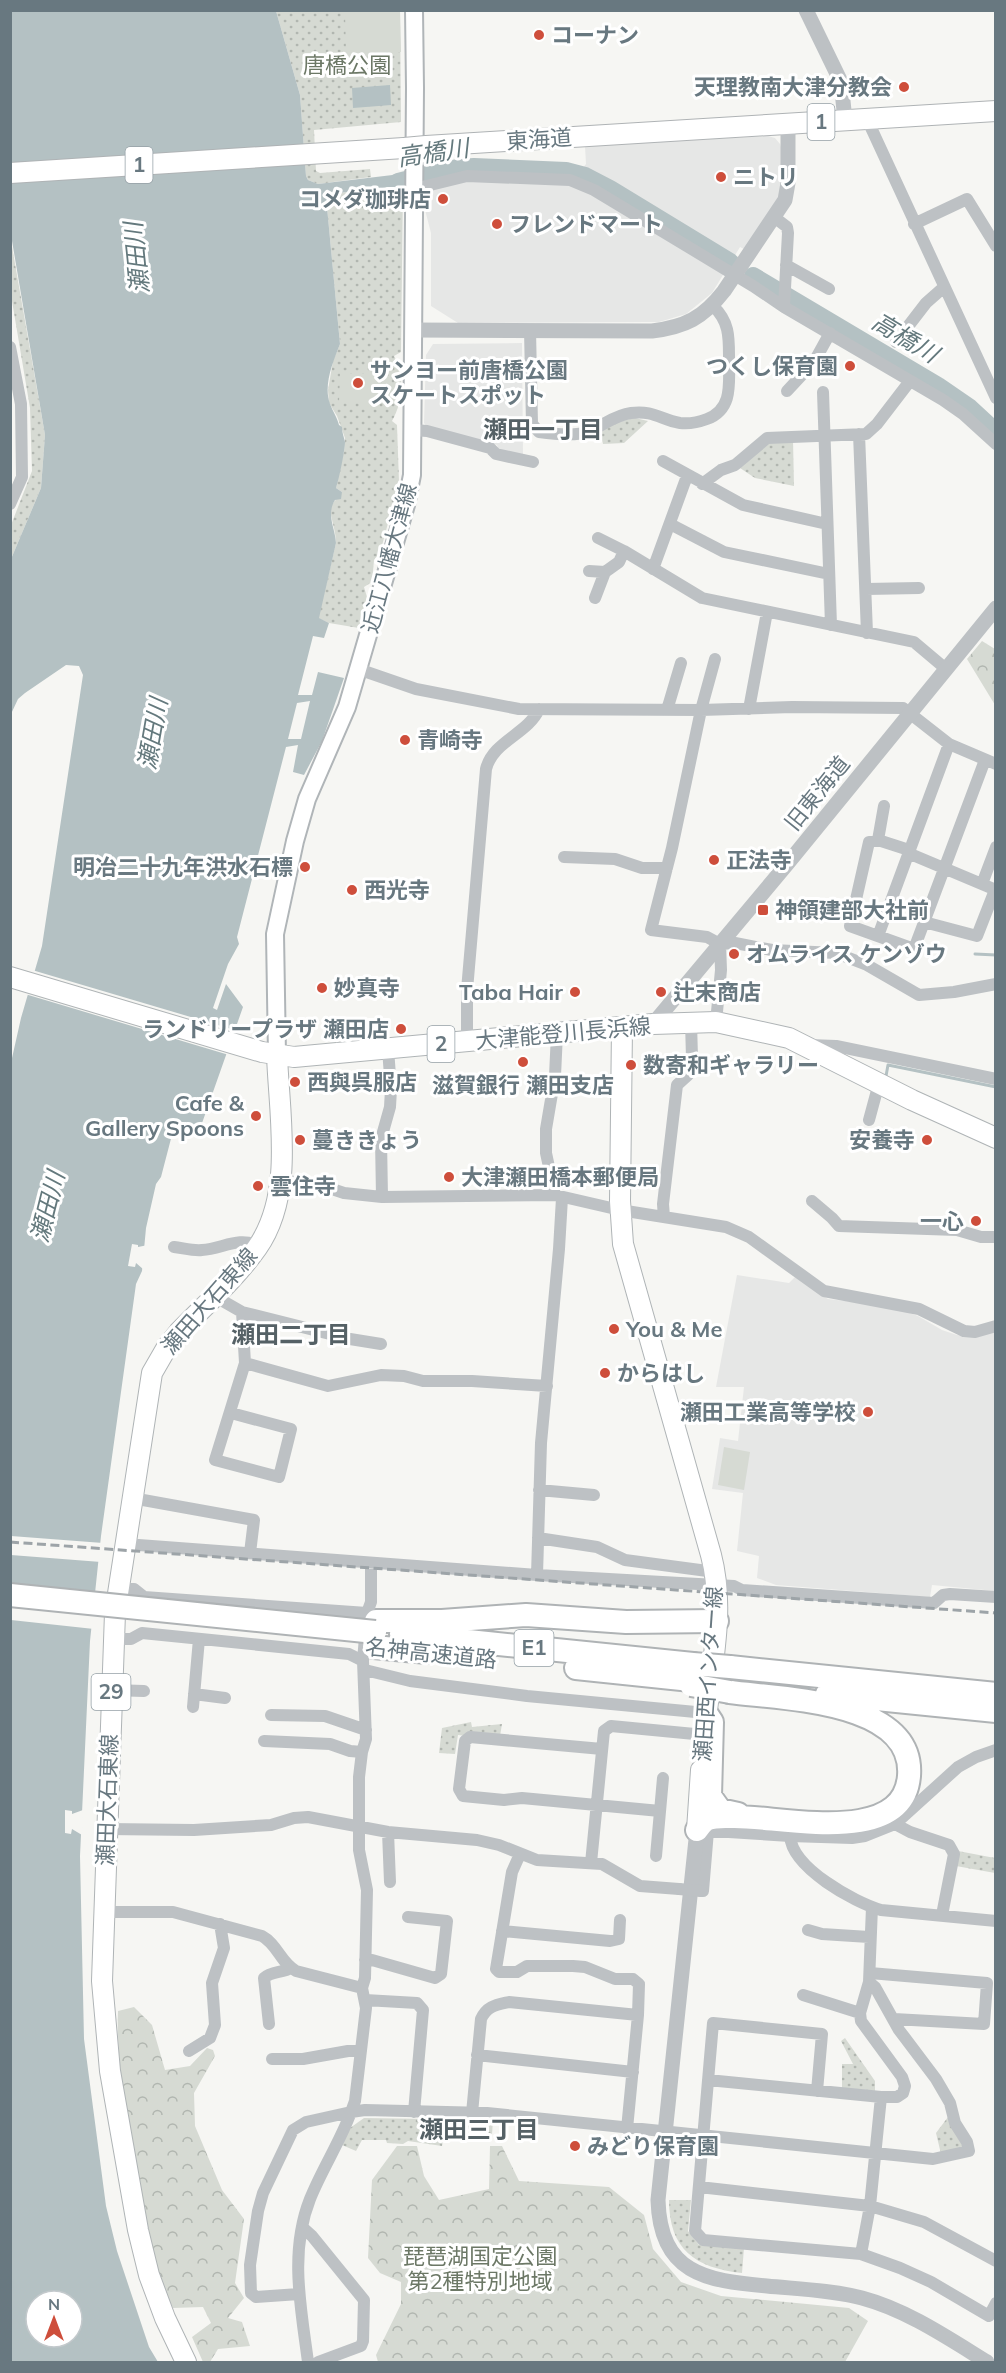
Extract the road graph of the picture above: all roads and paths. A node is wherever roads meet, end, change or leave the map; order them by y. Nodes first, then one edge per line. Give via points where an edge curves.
1 (414, 10) edge
2 (806, 10) edge
3 (996, 111) edge
4 (867, 119) junction
5 (845, 120) junction
6 (788, 124) junction
7 (10, 173) edge
8 (414, 182) junction
9 (774, 217) junction
10 (914, 224) junction
11 (996, 246) edge
12 (786, 265) junction
13 (735, 275) junction
14 (943, 288) junction
15 (829, 289) dead end
16 (784, 304) junction
17 (713, 306) junction
18 (413, 330) junction
19 (530, 330) junction
20 (830, 333) junction
21 (896, 342) dead end
22 (10, 347) edge
23 (12, 370) edge
24 (910, 381) junction
25 (787, 392) dead end
26 (823, 392) dead end
27 (996, 398) edge
28 (16, 421) edge
29 (413, 430) junction
30 (859, 434) junction
31 (824, 435) junction
32 (996, 444) edge
33 (663, 461) dead end
34 (533, 462) dead end
35 (687, 476) junction
36 (702, 484) junction
37 (10, 504) edge
38 (670, 524) junction
39 (827, 524) junction
40 (598, 538) dead end
41 (624, 551) junction
42 (653, 569) junction
43 (589, 571) dead end
44 (605, 572) junction
45 (829, 574) junction
46 (919, 588) dead end
47 (866, 589) junction
48 (595, 598) dead end
49 (996, 608) edge
50 (767, 612) junction
51 (831, 625) junction
52 (867, 633) junction
53 (715, 659) dead end
54 (681, 663) dead end
55 (358, 669) junction
56 (946, 669) junction
57 (539, 709) junction
58 (749, 709) junction
59 (667, 710) junction
60 (701, 710) junction
61 (909, 714) junction
62 (949, 744) junction
63 (991, 762) edge
64 (884, 806) dead end
65 (878, 840) junction
66 (996, 847) edge
67 (908, 851) junction
68 (564, 857) dead end
69 (667, 868) junction
70 (945, 868) junction
71 (982, 884) junction
72 (995, 890) edge
73 (924, 922) junction
74 (878, 936) junction
75 (720, 944) junction
76 (12, 977) edge
77 (996, 984) edge
78 (691, 1022) junction
79 (716, 1022) junction
80 (653, 1024) junction
81 (622, 1027) junction
82 (557, 1033) junction
83 (467, 1041) junction
84 (805, 1046) junction
85 (388, 1049) junction
86 (268, 1053) junction
87 (996, 1079) edge
88 (879, 1083) junction
89 (869, 1119) dead end
90 (996, 1138) edge
91 (280, 1180) junction
92 (382, 1197) junction
93 (558, 1197) junction
94 (812, 1201) dead end
95 (620, 1210) junction
96 (664, 1217) junction
97 (996, 1237) edge
98 (258, 1246) junction
99 (174, 1247) dead end
100 (214, 1296) junction
101 (242, 1312) junction
102 (996, 1326) edge
103 (381, 1344) dead end
104 (245, 1362) junction
105 (547, 1386) junction
106 (231, 1413) junction
107 (539, 1490) junction
108 (594, 1495) dead end
109 (132, 1498) junction
110 (538, 1538) junction
111 (125, 1544) junction
112 (250, 1553) junction
113 (370, 1563) junction
114 (537, 1575) junction
115 (716, 1579) junction
116 (119, 1589) junction
117 (10, 1594) edge
118 (996, 1597) edge
119 (10, 1610) edge
120 (717, 1621) junction
121 (113, 1639) junction
122 (199, 1639) junction
123 (370, 1641) junction
124 (692, 1676) junction
125 (730, 1681) junction
126 (111, 1690) junction
127 (144, 1691) dead end
128 (996, 1694) edge
129 (225, 1698) dead end
130 (676, 1711) junction
131 (996, 1711) edge
132 (274, 1713) dead end
133 (706, 1724) junction
134 (366, 1730) junction
135 (674, 1732) junction
136 (264, 1741) dead end
137 (602, 1749) junction
138 (996, 1750) edge
139 (362, 1752) junction
140 (663, 1778) dead end
141 (597, 1805) junction
142 (660, 1811) junction
143 (754, 1817) junction
144 (895, 1824) junction
145 (359, 1825) junction
146 (106, 1829) junction
147 (702, 1830) junction
148 (388, 1832) junction
149 (790, 1836) junction
150 (520, 1854) junction
151 (656, 1856) dead end
152 (591, 1863) junction
153 (390, 1882) dead end
154 (872, 1907) junction
155 (104, 1912) junction
156 (942, 1916) junction
157 (408, 1917) dead end
158 (620, 1920) dead end
159 (996, 1921) edge
160 (220, 1924) junction
161 (808, 1930) dead end
162 (502, 1931) junction
163 (869, 1938) junction
164 (365, 1960) junction
165 (291, 1968) junction
166 (869, 1978) junction
167 (364, 1994) junction
168 (803, 1995) dead end
169 (860, 2013) junction
170 (638, 2015) junction
171 (894, 2019) junction
172 (269, 2024) dead end
173 (189, 2051) dead end
174 (361, 2051) junction
175 (477, 2055) junction
176 (272, 2059) dead end
177 (633, 2072) junction
178 (708, 2080) junction
179 (817, 2091) junction
180 (882, 2097) junction
181 (351, 2112) junction
182 (414, 2112) junction
183 (472, 2113) junction
184 (627, 2129) junction
185 (665, 2132) junction
186 (704, 2136) junction
187 (875, 2152) junction
188 (699, 2187) junction
189 (870, 2206) junction
190 (302, 2227) junction
191 (861, 2254) junction
192 (996, 2261) edge
193 (299, 2294) junction
194 (996, 2303) edge
195 (186, 2362) edge
196 (308, 2362) edge
197 (318, 2362) edge
198 (987, 2362) edge

1 - 8 main road, 近江八幡大津線
2 - 5 street via 841,82
3 - 4 main road, 東海道 / 1
4 - 5 main road, 東海道 / 1
4 - 10 street
5 - 6 main road, 東海道 / 1
6 - 7 main road, 東海道 / 1, bridge
6 - 9 street via 787,192
8 - 13 street via 467,176 570,180 594,190
8 - 18 main road, 近江八幡大津線
9 - 12 street via 787,227
9 - 13 street
10 - 11 street via 967,199
10 - 14 street
12 - 15 street
12 - 16 street
13 - 16 street
13 - 17 street
14 - 21 street
14 - 27 street
16 - 20 street
17 - 19 street via 674,328 652,331
17 - 19 street via 728,328 729,395 715,416 692,423 679,423 654,413 633,413 581,433 539,432 532,424
18 - 19 street
18 - 29 main road, 近江八幡大津線
20 - 24 street
20 - 25 street via 814,362
22 - 23 street
23 - 28 street via 21,404
24 - 30 street via 877,424 866,434
24 - 32 street via 963,414
26 - 31 street
28 - 37 street via 22,477
29 - 34 street via 427,430 490,448 496,454
29 - 55 main road, 近江八幡大津線 via 410,487
30 - 31 street
30 - 47 street
31 - 36 street via 767,438 735,465
31 - 39 street
33 - 35 street
35 - 36 street
35 - 38 street
36 - 39 street via 743,505
38 - 42 street
38 - 45 street via 724,552
39 - 45 street
40 - 41 street
41 - 42 street
41 - 44 street via 619,562
42 - 50 street via 702,598
43 - 44 street
44 - 48 street
45 - 51 street
46 - 47 street
47 - 52 street
49 - 56 street, 旧東海道
50 - 51 street
50 - 58 street
51 - 52 street
52 - 56 street via 914,642
53 - 60 street
54 - 59 street
55 - 57 street via 432,692
55 - 86 main road, 近江八幡大津線 via 342,719 307,799 276,922
56 - 61 street, 旧東海道
57 - 59 street
57 - 83 street via 523,729 494,752 486,769 467,990
58 - 60 street
58 - 61 street via 903,708
59 - 60 street
60 - 69 street
61 - 62 street
61 - 75 street, 旧東海道
62 - 63 street
62 - 67 street
63 - 70 street
64 - 65 street
65 - 67 street
65 - 74 street via 869,842 850,926
66 - 71 street
67 - 70 street
67 - 74 street
68 - 69 street via 615,859 642,868
69 - 75 street via 651,930 707,937
70 - 71 street
70 - 73 street
71 - 72 street
72 - 73 street via 976,936
73 - 74 street via 914,950
75 - 77 street via 836,953 867,965 919,995
75 - 79 street
75 - 80 street, 旧東海道
76 - 86 main road, 大津能登川長浜線 / 2
78 - 79 main road, 大津能登川長浜線 / 2
78 - 80 main road, 大津能登川長浜線 / 2
78 - 96 street via 692,1058 688,1075 677,1085
79 - 84 main road, 大津能登川長浜線 / 2 via 776,1034
80 - 81 main road, 大津能登川長浜線 / 2
81 - 82 main road, 大津能登川長浜線 / 2
81 - 95 main road, 瀬田西インター線
82 - 83 main road, 大津能登川長浜線 / 2
82 - 93 street via 546,1153
83 - 85 main road, 大津能登川長浜線 / 2
84 - 87 street via 836,1046
84 - 88 main road, 大津能登川長浜線 / 2
85 - 86 main road, 大津能登川長浜線 / 2 via 294,1057
85 - 92 street via 391,1089 381,1139
86 - 91 main road, 瀬田大石東線 / 29
88 - 89 street
88 - 90 main road, 大津能登川長浜線 / 2
91 - 92 street
91 - 98 main road, 瀬田大石東線 / 29 via 271,1217
92 - 93 street
93 - 95 street
93 - 105 street via 560,1249
94 - 97 street via 839,1227 957,1230
95 - 96 street
95 - 115 main road, 瀬田西インター線 via 628,1264
96 - 102 street via 741,1233 824,1291 919,1309 964,1331
98 - 99 street via 234,1242 200,1251
98 - 100 main road, 瀬田大石東線 / 29
100 - 101 street
100 - 109 main road, 瀬田大石東線 / 29 via 167,1347 152,1373
101 - 103 street via 350,1340
101 - 104 street
104 - 105 street via 328,1386 381,1375 423,1381
104 - 106 street
105 - 107 street
106 - 106 street via 215,1460 279,1477 291,1430
107 - 108 street
107 - 110 street
109 - 111 main road, 瀬田大石東線 / 29
109 - 112 street via 254,1520
110 - 114 street
110 - 115 street via 597,1547 625,1560
111 - 112 street
111 - 116 main road, 瀬田大石東線 / 29
112 - 113 street
113 - 114 street
113 - 123 street
114 - 115 street
115 - 118 street via 742,1590 934,1603 950,1593
115 - 120 main road, 瀬田西インター線
116 - 121 main road, 瀬田大石東線 / 29
116 - 123 street via 134,1589 144,1597
117 - 123 highway, bridge via 179,1612
119 - 123 highway, 名神高速道路 / E1
120 - 123 highway via 626,1622 526,1615 442,1621
120 - 133 main road, 瀬田西インター線
121 - 122 street via 131,1639 142,1633
121 - 126 main road, 瀬田大石東線 / 29
122 - 123 street via 349,1654
122 - 129 street via 193,1701
123 - 124 highway, 名神高速道路 / E1
123 - 124 highway, 名神高速道路 / E1 via 621,1672
123 - 130 street via 410,1681
123 - 134 street
124 - 125 highway, 名神高速道路 / E1
125 - 128 highway, 名神高速道路 / E1
125 - 131 highway, 名神高速道路 / E1
125 - 143 highway via 864,1715 896,1734 909,1762 908,1782 900,1799 892,1809 867,1821
126 - 127 street
126 - 146 main road, 瀬田大石東線 / 29
130 - 133 street
130 - 135 street
132 - 134 street via 306,1711
133 - 135 street
133 - 143 highway via 712,1722 710,1796 720,1810
133 - 147 main road, 瀬田西インター線
134 - 139 street
135 - 137 street via 611,1726 604,1731
136 - 139 street via 330,1744
137 - 141 street
137 - 141 street via 470,1737 465,1741 459,1789 463,1796
138 - 144 street via 958,1767
139 - 145 street
140 - 142 street
141 - 142 street
141 - 152 street
142 - 151 street
143 - 147 highway via 707,1820
144 - 149 street via 852,1838
144 - 156 street via 949,1845 954,1854
145 - 146 street via 299,1817 272,1826
145 - 148 street
145 - 164 street via 359,1850 367,1890
146 - 155 main road, 瀬田大石東線 / 29
147 - 149 street
147 - 152 street, bridge via 704,1891 640,1886 613,1868
147 - 185 street
148 - 150 street via 477,1840
148 - 153 street
149 - 154 street via 795,1851 821,1879
150 - 152 street via 537,1860
150 - 162 street via 512,1872
154 - 156 street
154 - 163 street
155 - 160 street via 173,1912
155 - 195 main road, 瀬田大石東線 / 29 via 102,1981 110,2071 130,2189 149,2275
156 - 159 street
157 - 164 street via 447,1922 441,1974 435,1978
158 - 162 street via 619,1939 610,1941
160 - 165 street via 266,1938
160 - 173 street via 224,1947 212,1983 215,2025 210,2038
161 - 163 street
162 - 170 street via 496,1969 499,1972 517,1972 527,1966 573,1966 633,1979 639,1984
163 - 166 street
164 - 167 street
165 - 167 street
165 - 172 street via 264,1978
166 - 169 street
166 - 171 street
166 - 171 street via 987,1983 984,2024
167 - 174 street
167 - 182 street via 417,2003 423,2010
168 - 169 street
169 - 180 street via 861,2021 905,2086 897,2097
170 - 175 street via 509,2002 494,2005 485,2010 481,2019
170 - 177 street
171 - 187 street via 950,2103 969,2151 933,2159
174 - 176 street via 303,2060
174 - 181 street
175 - 177 street
175 - 183 street
177 - 184 street
178 - 179 street
178 - 179 street via 713,2023 822,2034
178 - 186 street
179 - 180 street
180 - 187 street
181 - 182 street
181 - 190 street via 310,2198
181 - 193 street via 298,2125 263,2193 250,2265 251,2293 256,2297
182 - 183 street
183 - 184 street
184 - 185 street
185 - 186 street
185 - 198 street via 659,2216 666,2241 686,2266 719,2282 842,2294 882,2304
186 - 187 street
186 - 188 street
187 - 189 street
188 - 189 street
188 - 191 street via 695,2230 703,2240
189 - 191 street
189 - 192 street via 924,2222
190 - 193 street
190 - 197 street via 364,2300 360,2346
191 - 194 street via 930,2282 989,2316
193 - 196 street

